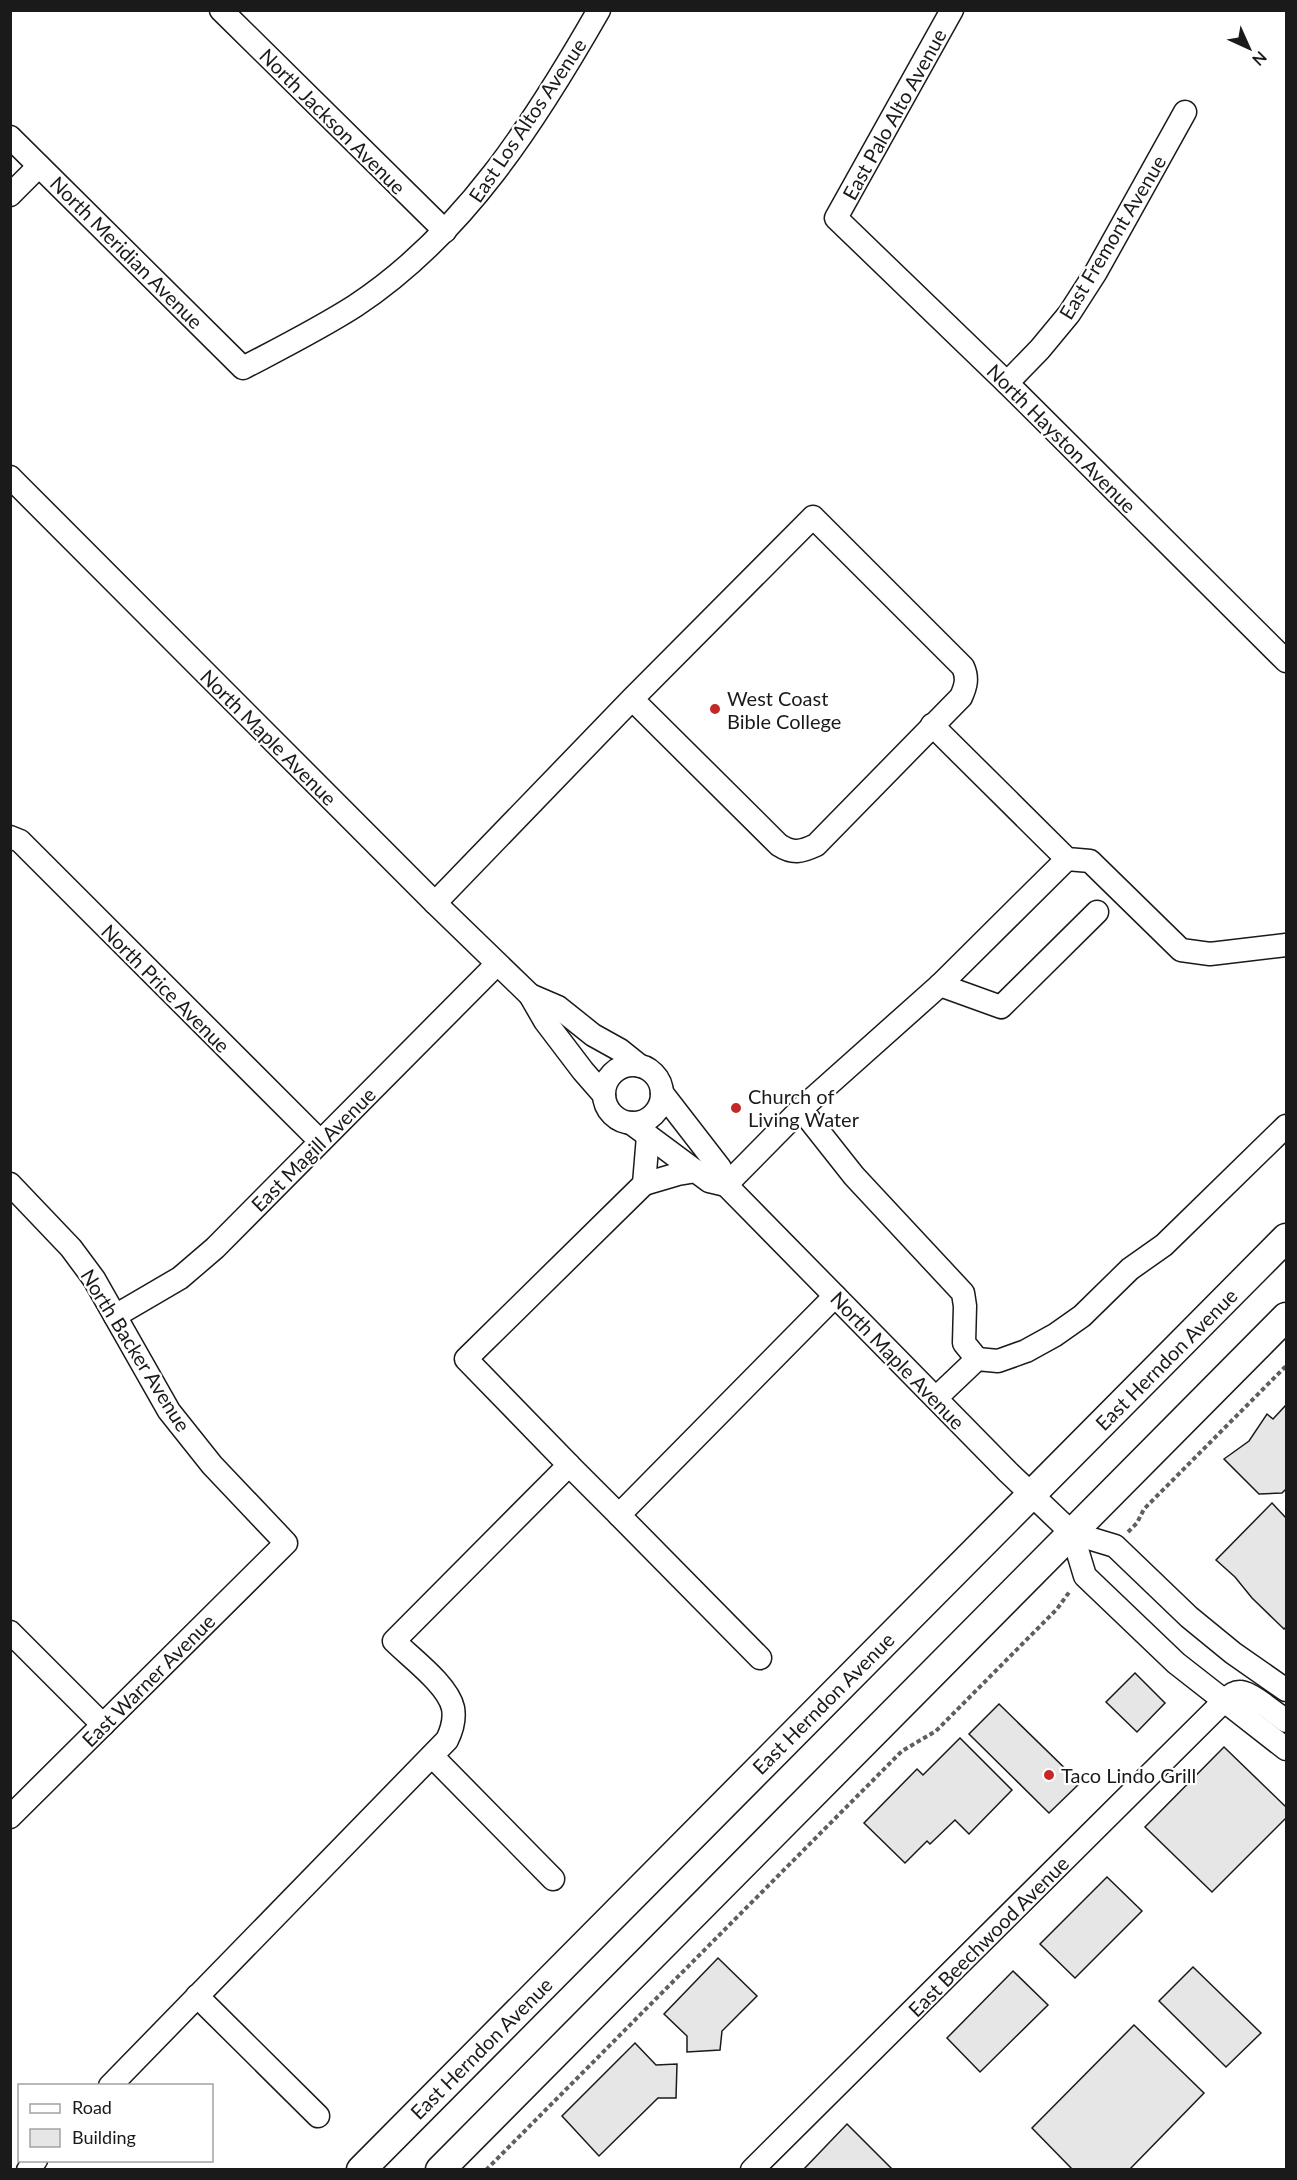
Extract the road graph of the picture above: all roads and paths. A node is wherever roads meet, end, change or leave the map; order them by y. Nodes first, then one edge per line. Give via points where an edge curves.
1 (221, 10) edge
2 (599, 10) edge
3 (952, 10) edge
4 (1185, 112) dead end
5 (10, 137) edge
6 (39, 166) junction
7 (10, 195) edge
8 (836, 218) joint
9 (445, 231) junction
10 (243, 368) joint
11 (1007, 383) junction
12 (10, 477) edge
13 (1287, 661) edge
14 (632, 699) junction
15 (932, 725) junction
16 (10, 837) edge
17 (1067, 859) junction
18 (435, 903) junction
19 (1097, 912) dead end
20 (1287, 945) edge
21 (497, 964) junction
22 (940, 985) junction
23 (530, 995) junction
24 (640, 1066) junction
25 (662, 1093) junction
26 (604, 1095) junction
27 (801, 1109) junction
28 (1287, 1126) edge
29 (640, 1130) junction
30 (320, 1141) junction
31 (696, 1171) junction
32 (10, 1184) edge
33 (644, 1184) junction
34 (726, 1185) junction
35 (1287, 1238) edge
36 (835, 1296) junction
37 (115, 1316) junction
38 (1287, 1317) edge
39 (977, 1359) junction
40 (1287, 1366) edge
41 (936, 1398) junction
42 (569, 1465) junction
43 (1033, 1495) junction
44 (619, 1515) junction
45 (1137, 1524) dead end
46 (1072, 1533) junction
47 (286, 1543) joint
48 (1067, 1594) dead end
49 (10, 1632) edge
50 (759, 1658) dead end
51 (1287, 1689) edge
52 (1224, 1701) junction
53 (1287, 1721) edge
54 (103, 1725) junction
55 (1287, 1749) edge
56 (432, 1756) junction
57 (10, 1817) edge
58 (553, 1879) dead end
59 (197, 1996) junction
60 (111, 2084) edge
61 (318, 2116) dead end
62 (361, 2169) edge
63 (440, 2169) edge
64 (486, 2169) edge
65 (752, 2169) edge

1 - 9 street, North Jackson Avenue
2 - 9 street, East Los Altos Avenue via 521,135
3 - 8 street, East Palo Alto Avenue
4 - 11 street, East Fremont Avenue via 1074,306
5 - 6 street, North Meridian Avenue
6 - 7 street
6 - 10 street, North Meridian Avenue
8 - 11 street, North Hayston Avenue
9 - 10 street, East Los Altos Avenue via 357,305
11 - 13 street, North Hayston Avenue
12 - 18 street, North Maple Avenue
14 - 15 street via 789,851 804,851 816,845
14 - 15 street via 813,517 963,667 966,687 961,697
14 - 18 street
15 - 17 street
16 - 30 street, North Price Avenue via 20,841
17 - 20 street via 1090,861 1181,950 1210,954
17 - 22 street
18 - 21 street, North Maple Avenue
19 - 22 street via 1001,1007
21 - 23 street, North Maple Avenue
21 - 30 street, East Magill Avenue
22 - 27 street
23 - 24 street, North Maple Avenue via 558,1007
23 - 26 street, North Maple Avenue via 545,1021
24 - 25 street, North Maple Avenue via 656,1076
24 - 26 street via 615,1071
25 - 29 street via 656,1112 641,1122
25 - 34 street, North Maple Avenue via 720,1168
26 - 29 street, North Maple Avenue via 615,1117
27 - 34 street
27 - 39 street via 854,1176 963,1293 964,1343
28 - 39 street via 1164,1245 1130,1269 1082,1316 1026,1351 998,1361
29 - 31 street, North Maple Avenue
29 - 33 street
30 - 37 street, East Magill Avenue via 197,1264 165,1288
31 - 33 street
31 - 34 street, North Maple Avenue via 709,1181
32 - 37 street, North Backer Avenue via 71,1248
33 - 42 street via 466,1359
34 - 36 street, North Maple Avenue
35 - 43 main road, East Herndon Avenue
36 - 41 street, North Maple Avenue
36 - 44 street
37 - 47 street, North Backer Avenue via 169,1412 212,1465
38 - 46 main road
39 - 41 street
40 - 45 path via 1144,1509
41 - 43 street, North Maple Avenue
42 - 44 street
42 - 56 street via 394,1641 445,1691 453,1708 453,1726 447,1740
43 - 46 street, North Maple Avenue
43 - 62 main road, East Herndon Avenue
44 - 50 street
46 - 51 street, North Maple Avenue via 1115,1546 1189,1617
46 - 52 street, North Maple Avenue via 1085,1576 1176,1663
46 - 63 main road
47 - 54 street, East Warner Avenue
48 - 64 path via 1057,1609 936,1731 902,1752
49 - 54 street
52 - 53 street via 1241,1692
52 - 55 street, North Maple Avenue
52 - 65 street, East Beechwood Avenue
54 - 57 street, East Warner Avenue
56 - 58 street
56 - 59 street
59 - 60 street
59 - 61 street

